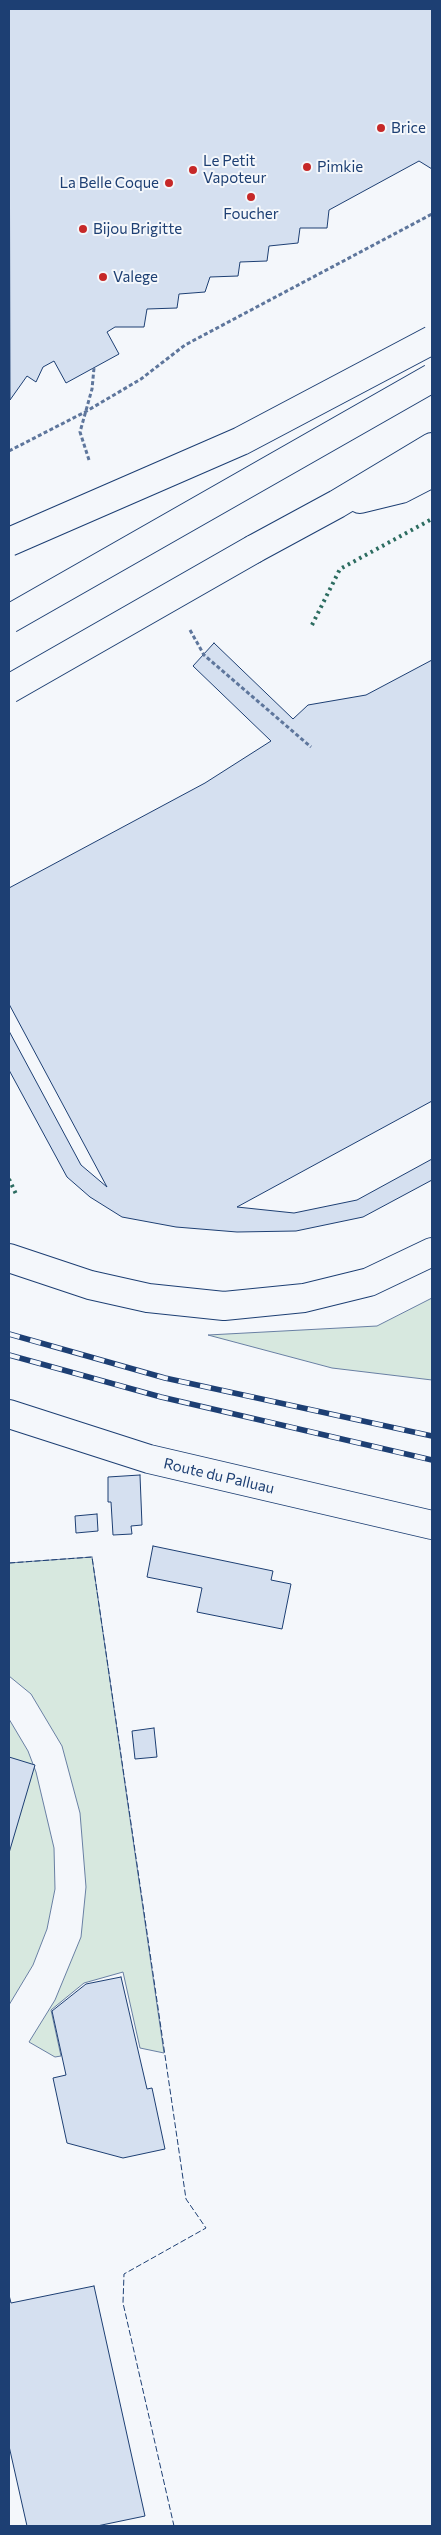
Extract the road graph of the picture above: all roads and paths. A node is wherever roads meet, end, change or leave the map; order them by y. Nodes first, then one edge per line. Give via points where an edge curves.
1 (432, 214) edge
2 (432, 340) edge
3 (94, 368) dead end
4 (432, 378) edge
5 (85, 412) junction
6 (432, 447) edge
7 (9, 451) edge
8 (89, 460) dead end
9 (432, 473) edge
10 (337, 504) junction
11 (9, 542) edge
12 (9, 620) edge
13 (190, 630) dead end
14 (9, 689) edge
15 (311, 747) dead end
16 (432, 1252) edge
17 (9, 1258) edge
18 (9, 1414) edge
19 (432, 1525) edge

1 - 5 path via 185,345 142,379
2 - 11 main road, bridge via 241,441
3 - 5 path
4 - 12 main road, bridge
5 - 7 path
5 - 8 path via 80,432
6 - 10 main road
9 - 10 main road via 401,489
10 - 14 main road, bridge
13 - 15 path via 204,655
16 - 17 main road via 369,1282 304,1298 224,1306 148,1298 90,1286
18 - 19 main road, Route du Palluau via 148,1460

